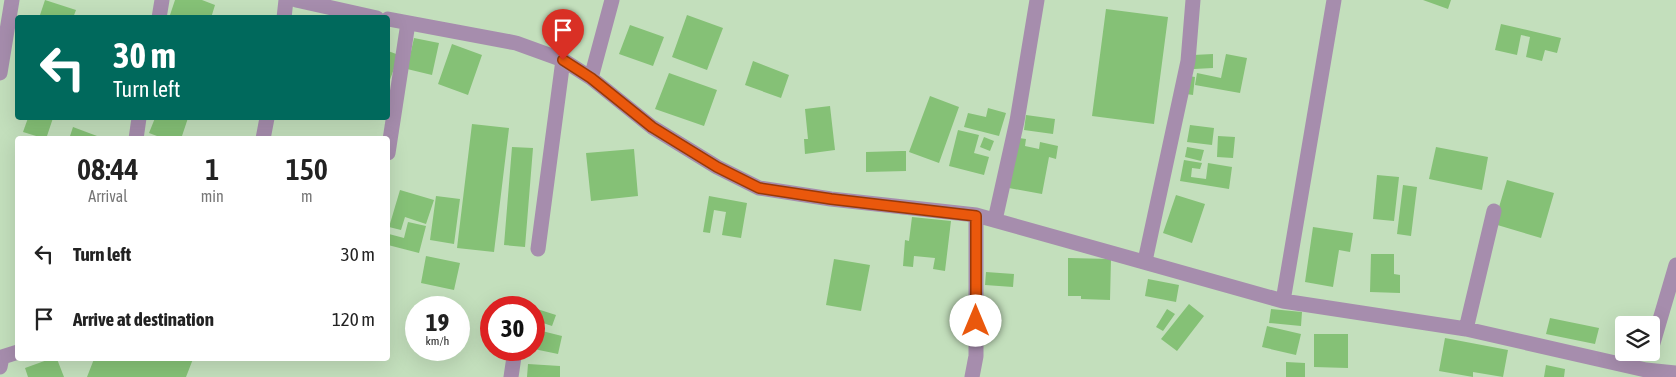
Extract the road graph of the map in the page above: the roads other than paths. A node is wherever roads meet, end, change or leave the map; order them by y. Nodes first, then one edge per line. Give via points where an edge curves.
1 (12, 0) edge
2 (162, 0) edge
3 (286, 0) edge
4 (296, 0) edge
5 (612, 0) edge
6 (1038, 0) edge
7 (1193, 0) edge
8 (1334, 0) edge
9 (160, 15) edge
10 (284, 15) edge
11 (364, 15) edge
12 (390, 19) edge
13 (408, 23) junction
14 (563, 60) junction
15 (0, 73) edge
16 (591, 78) junction
17 (139, 120) edge
18 (267, 120) edge
19 (136, 136) edge
20 (264, 136) edge
21 (390, 140) edge
22 (1494, 211) dead end
23 (976, 216) junction
24 (995, 220) junction
25 (538, 249) dead end
26 (1145, 261) junction
27 (1676, 265) edge
28 (1283, 301) junction
29 (1660, 320) edge
30 (1466, 328) junction
31 (15, 353) edge
32 (1, 360) edge
33 (513, 361) edge
34 (1645, 373) edge
35 (1676, 373) edge
36 (511, 377) edge
37 (972, 377) edge

1 - 15 street
2 - 9 street
3 - 10 street
4 - 11 street
5 - 16 street
6 - 24 street
7 - 26 street via 1188,61
8 - 28 street
12 - 13 street
13 - 14 street via 516,43
13 - 21 street
14 - 16 street
14 - 25 street
16 - 23 street via 652,127 717,167 759,188
17 - 19 street
18 - 20 street
22 - 30 street
23 - 24 street
23 - 37 street via 976,356
24 - 26 street
26 - 28 street
27 - 29 street
28 - 30 street
30 - 34 street
31 - 32 street
33 - 36 street
34 - 35 street

